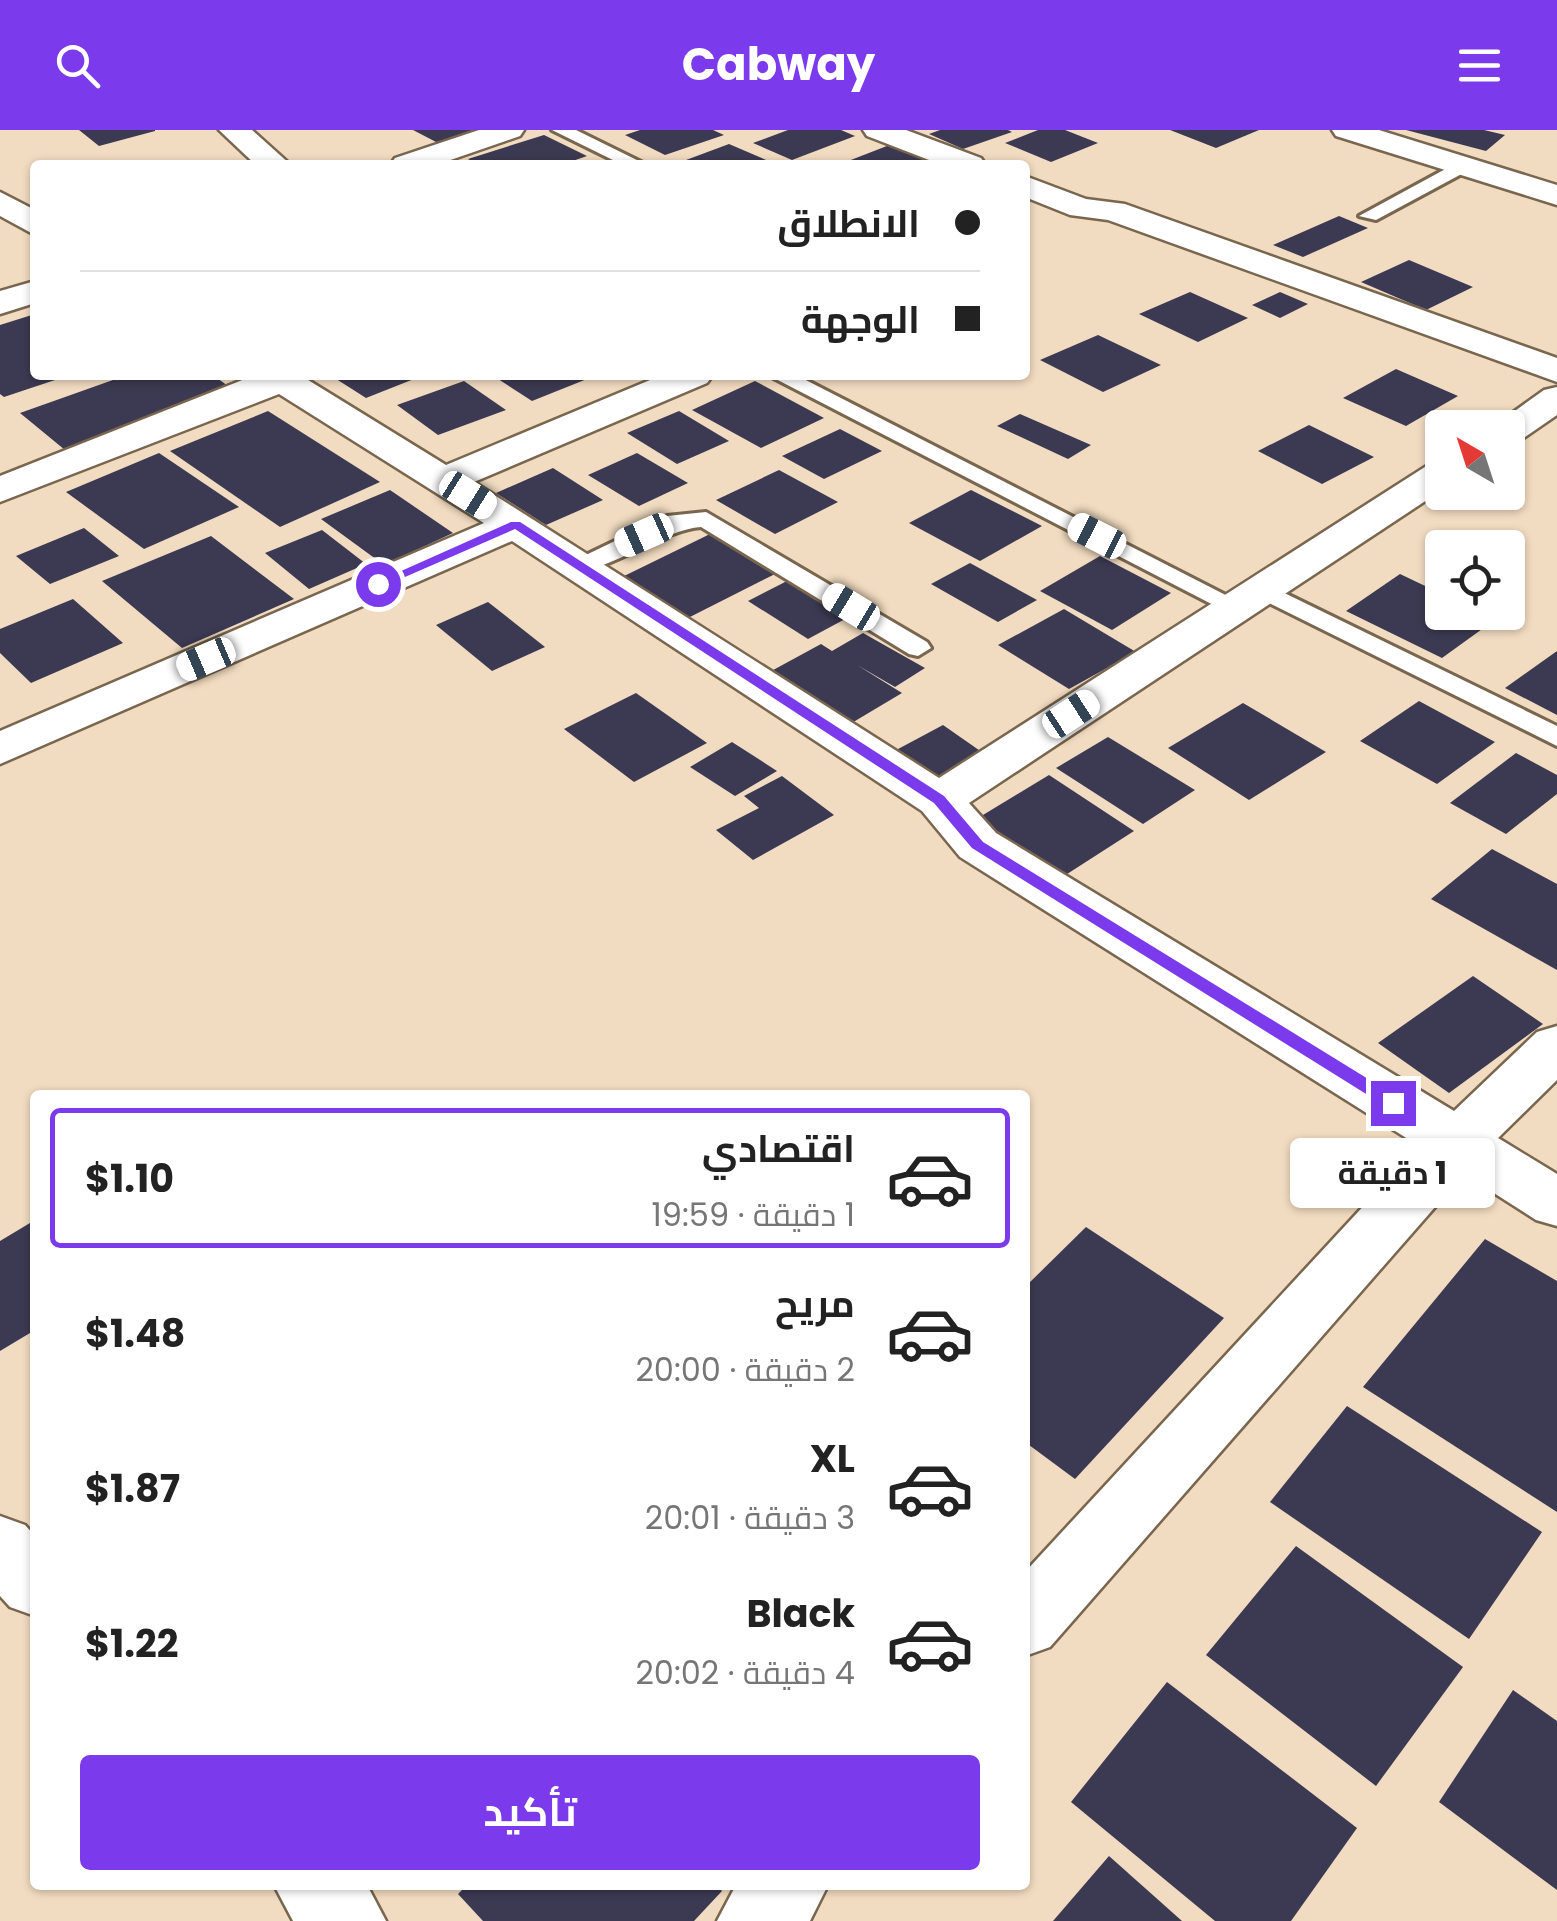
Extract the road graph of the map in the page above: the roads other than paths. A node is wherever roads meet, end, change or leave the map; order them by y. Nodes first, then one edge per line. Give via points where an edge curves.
1 (234, 130) edge
2 (509, 130) edge
3 (561, 130) edge
4 (878, 130) edge
5 (1347, 130) edge
6 (269, 160) edge
7 (421, 160) edge
8 (627, 160) edge
9 (957, 160) edge
10 (1462, 166) junction
11 (1030, 188) edge
12 (1557, 195) edge
13 (0, 202) edge
14 (1081, 208) junction
15 (1369, 216) dead end
16 (30, 222) edge
17 (1039, 226) dead end
18 (30, 293) edge
19 (0, 303) edge
20 (1557, 371) edge
21 (273, 380) edge
22 (281, 380) edge
23 (682, 380) edge
24 (790, 380) edge
25 (1557, 398) edge
26 (1525, 419) edge
27 (444, 480) junction
28 (1425, 484) edge
29 (0, 490) edge
30 (516, 524) junction
31 (578, 565) junction
32 (1249, 598) junction
33 (918, 648) dead end
34 (1557, 737) edge
35 (0, 748) edge
36 (939, 800) junction
37 (1557, 1046) edge
38 (1457, 1142) junction
39 (1557, 1202) edge
40 (0, 1547) edge
41 (30, 1579) edge
42 (1030, 1617) edge
43 (318, 1890) edge
44 (784, 1890) edge
45 (346, 1921) edge
46 (756, 1921) edge

1 - 6 street
2 - 7 street
3 - 8 lane
4 - 9 street
5 - 10 street
10 - 12 street
10 - 15 lane
11 - 14 street
13 - 16 street
14 - 17 street
14 - 20 street via 1113,211
18 - 19 street
21 - 29 street
22 - 27 street
23 - 27 street
24 - 32 lane
25 - 26 street
27 - 30 street
28 - 32 street
30 - 31 street
30 - 35 street
31 - 33 lane via 676,521 706,519
31 - 36 street
32 - 34 lane
32 - 36 street
36 - 38 street via 978,845
37 - 38 street
38 - 39 street
38 - 42 street
40 - 41 street
43 - 45 street
44 - 46 street

